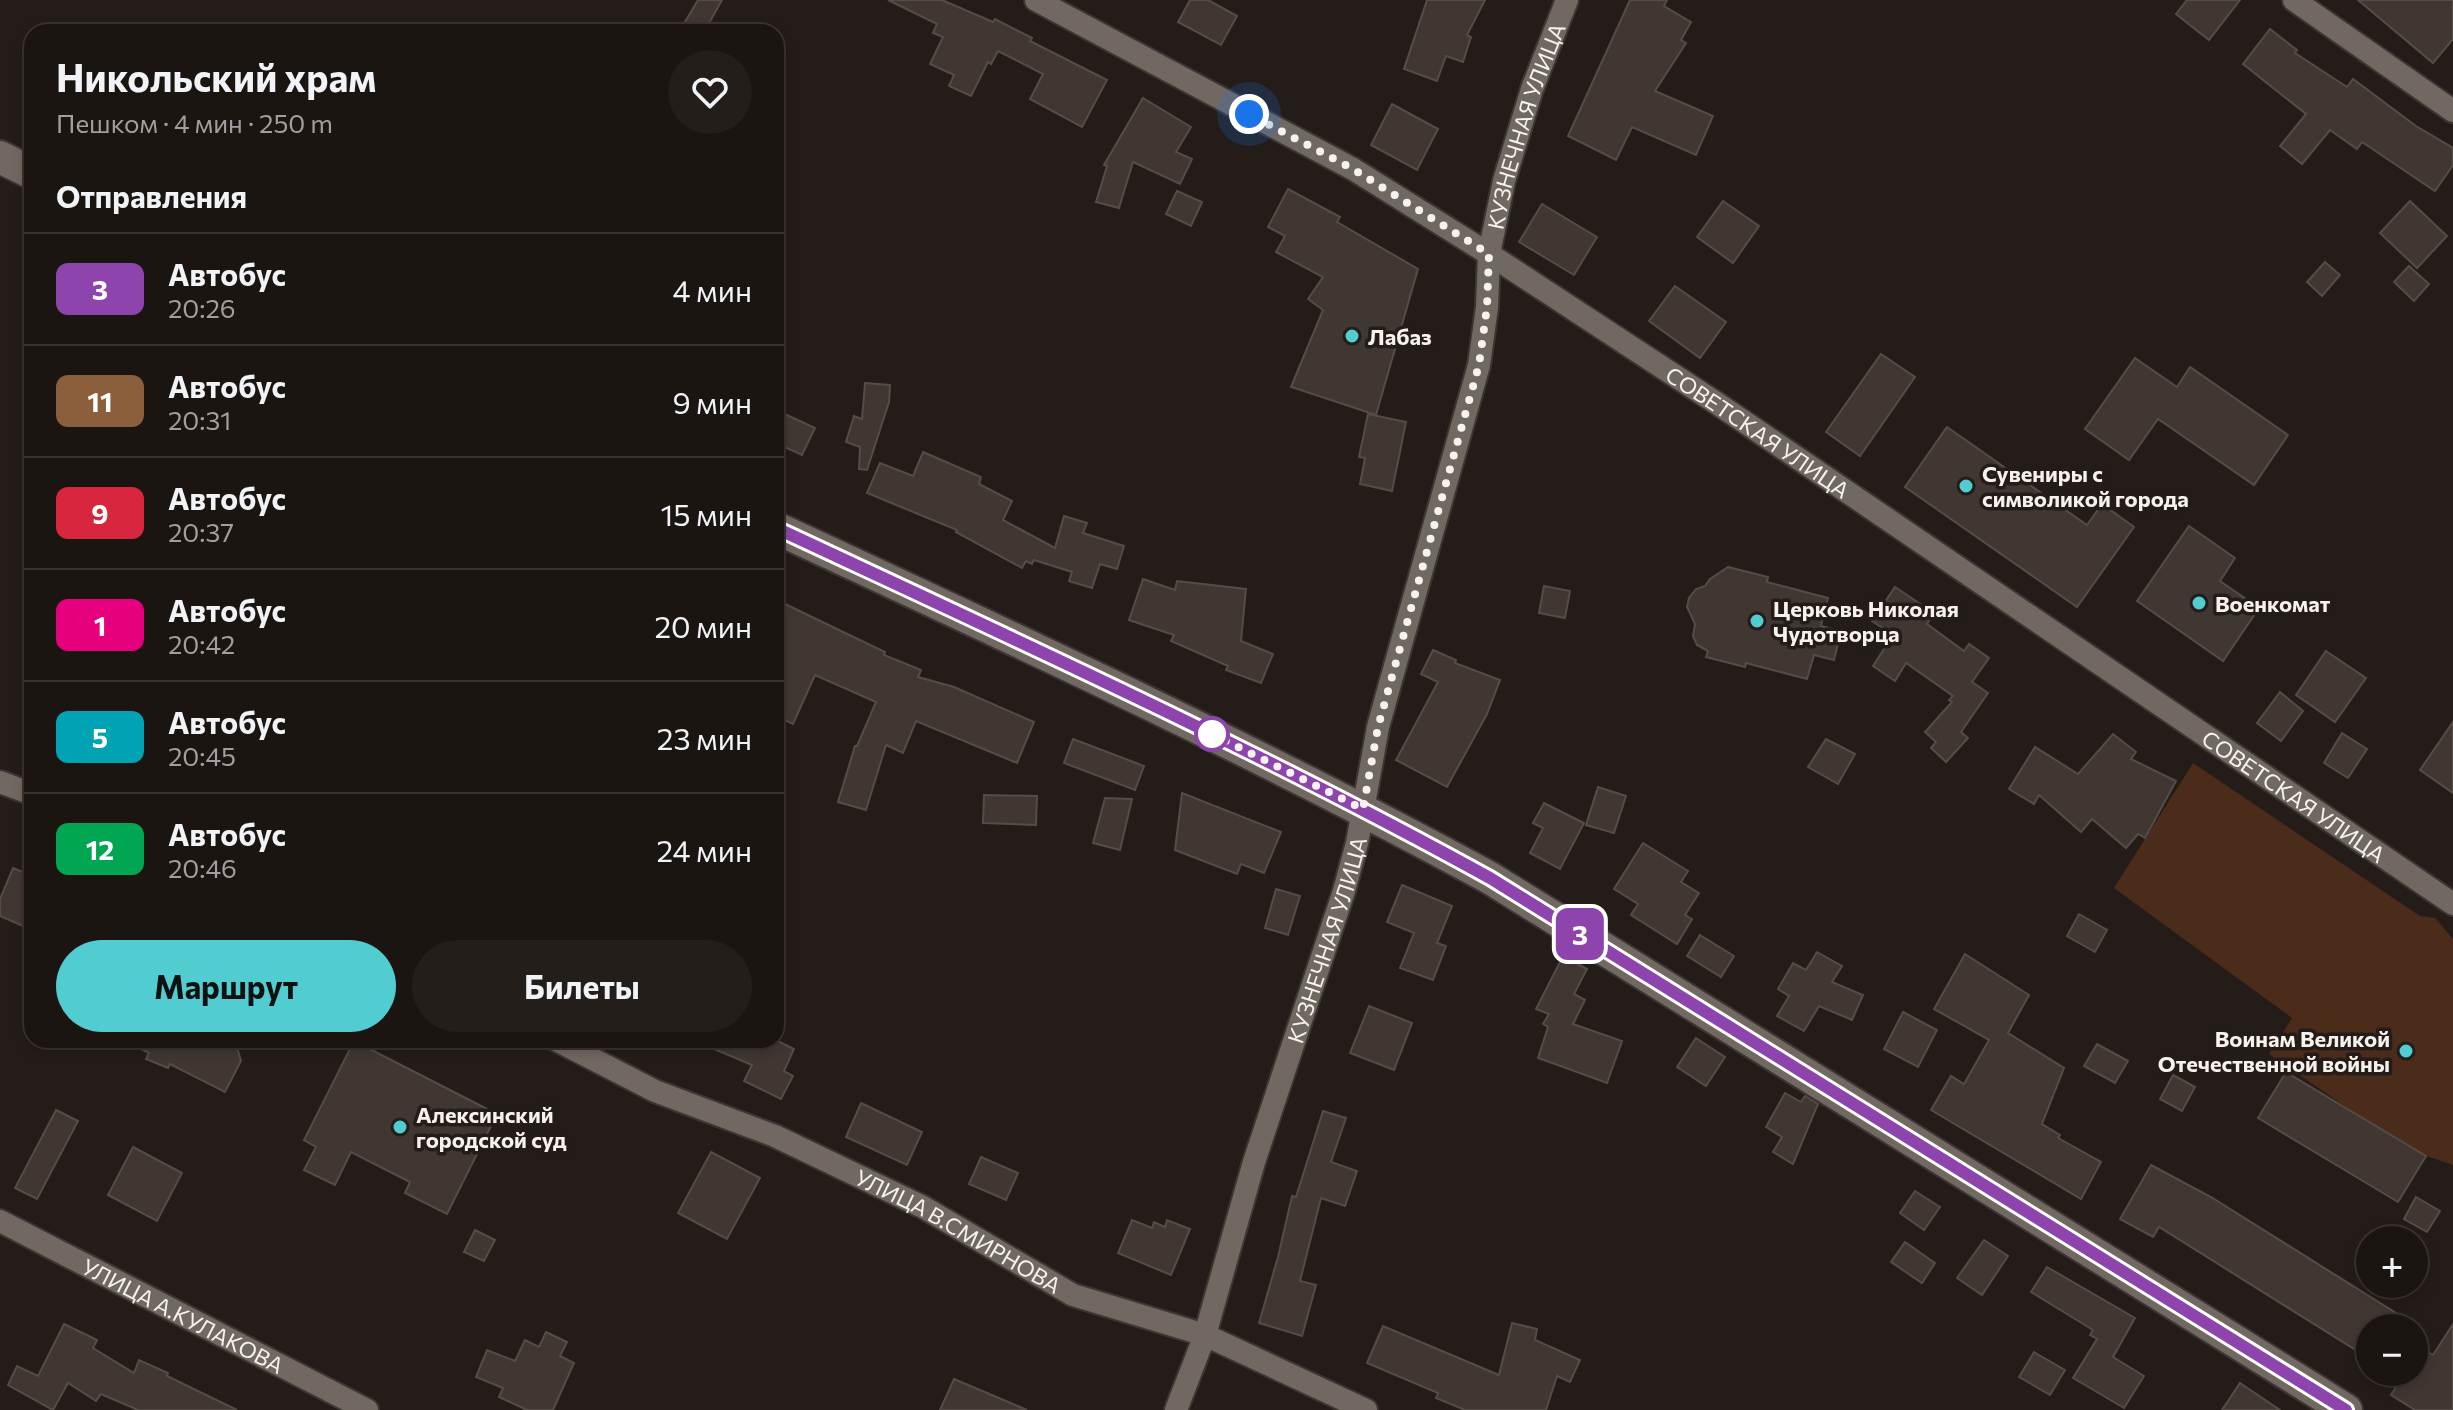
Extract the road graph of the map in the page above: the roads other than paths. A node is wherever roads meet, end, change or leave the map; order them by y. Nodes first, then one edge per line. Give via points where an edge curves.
1 (1036, 0) edge
2 (1567, 0) edge
3 (2294, 0) edge
4 (2453, 111) edge
5 (0, 157) edge
6 (24, 169) edge
7 (1489, 254) junction
8 (784, 532) edge
9 (0, 782) edge
10 (24, 791) edge
11 (1363, 809) junction
12 (2453, 904) edge
13 (572, 1048) edge
14 (0, 1221) edge
15 (1205, 1335) junction
16 (367, 1410) edge
17 (1176, 1410) edge
18 (1366, 1410) edge
19 (2346, 1410) edge

1 - 7 street, СОВЕТСКАЯ УЛИЦА via 1353,169
2 - 7 street, КУЗНЕЧНАЯ УЛИЦА via 1532,89
3 - 4 street
5 - 6 main road
7 - 11 street, КУЗНЕЧНАЯ УЛИЦА via 1479,365 1378,727
7 - 12 street, СОВЕТСКАЯ УЛИЦА
8 - 11 main road
9 - 10 street
11 - 15 street, КУЗНЕЧНАЯ УЛИЦА via 1344,891 1254,1162
11 - 19 main road via 1490,878
13 - 15 street, УЛИЦА В.СМИРНОВА via 655,1091 775,1136 923,1207 1073,1295
14 - 16 street, УЛИЦА А.КУЛАКОВА
15 - 17 street, КУЗНЕЧНАЯ УЛИЦА
15 - 18 street, УЛИЦА В.СМИРНОВА

